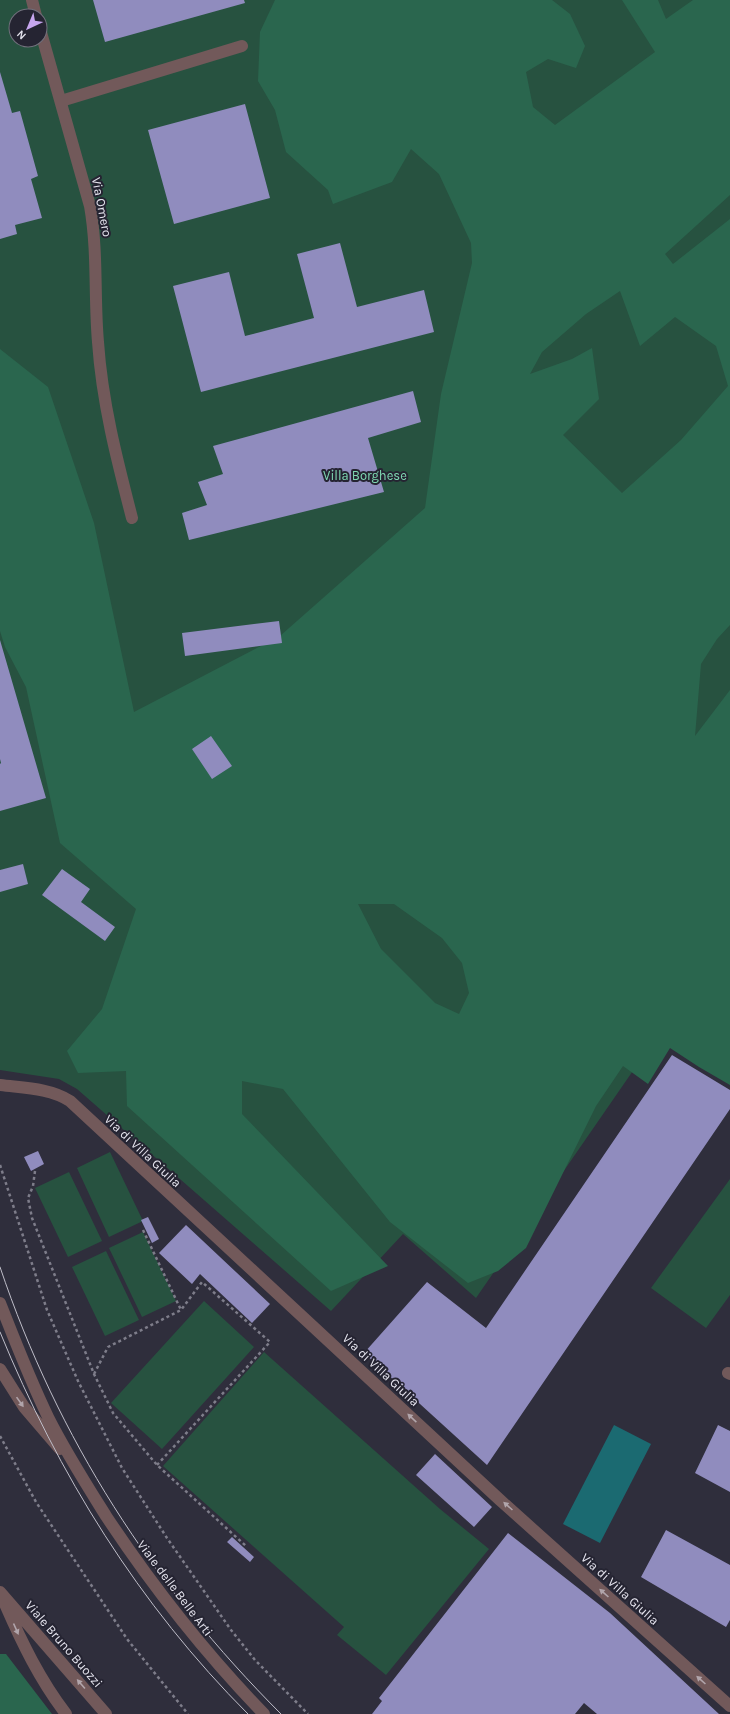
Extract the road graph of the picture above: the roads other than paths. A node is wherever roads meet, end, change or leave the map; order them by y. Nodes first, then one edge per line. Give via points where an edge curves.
1 (242, 46) dead end
2 (46, 48) edge
3 (61, 101) junction
4 (132, 518) dead end
5 (0, 1085) edge
6 (0, 1303) edge
7 (0, 1369) edge
8 (77, 1468) junction
9 (0, 1593) edge
10 (730, 1706) edge
11 (66, 1714) edge
12 (106, 1714) edge
13 (264, 1714) edge

1 - 3 street
2 - 3 street, Via Omero
3 - 4 street, Via Omero via 84,182 94,231 98,343 104,395
10 -> 5 street, Via di Villa Giulia via 489,1489 70,1101 42,1090
6 - 8 street, Viale delle Belle Arti via 48,1417
7 -> 8 street, Viale delle Belle Arti via 24,1407
8 - 13 street, Viale delle Belle Arti via 129,1550 171,1607 212,1659
9 -> 11 street, Viale Bruno Buozzi via 26,1651
12 -> 9 street, Viale Bruno Buozzi

